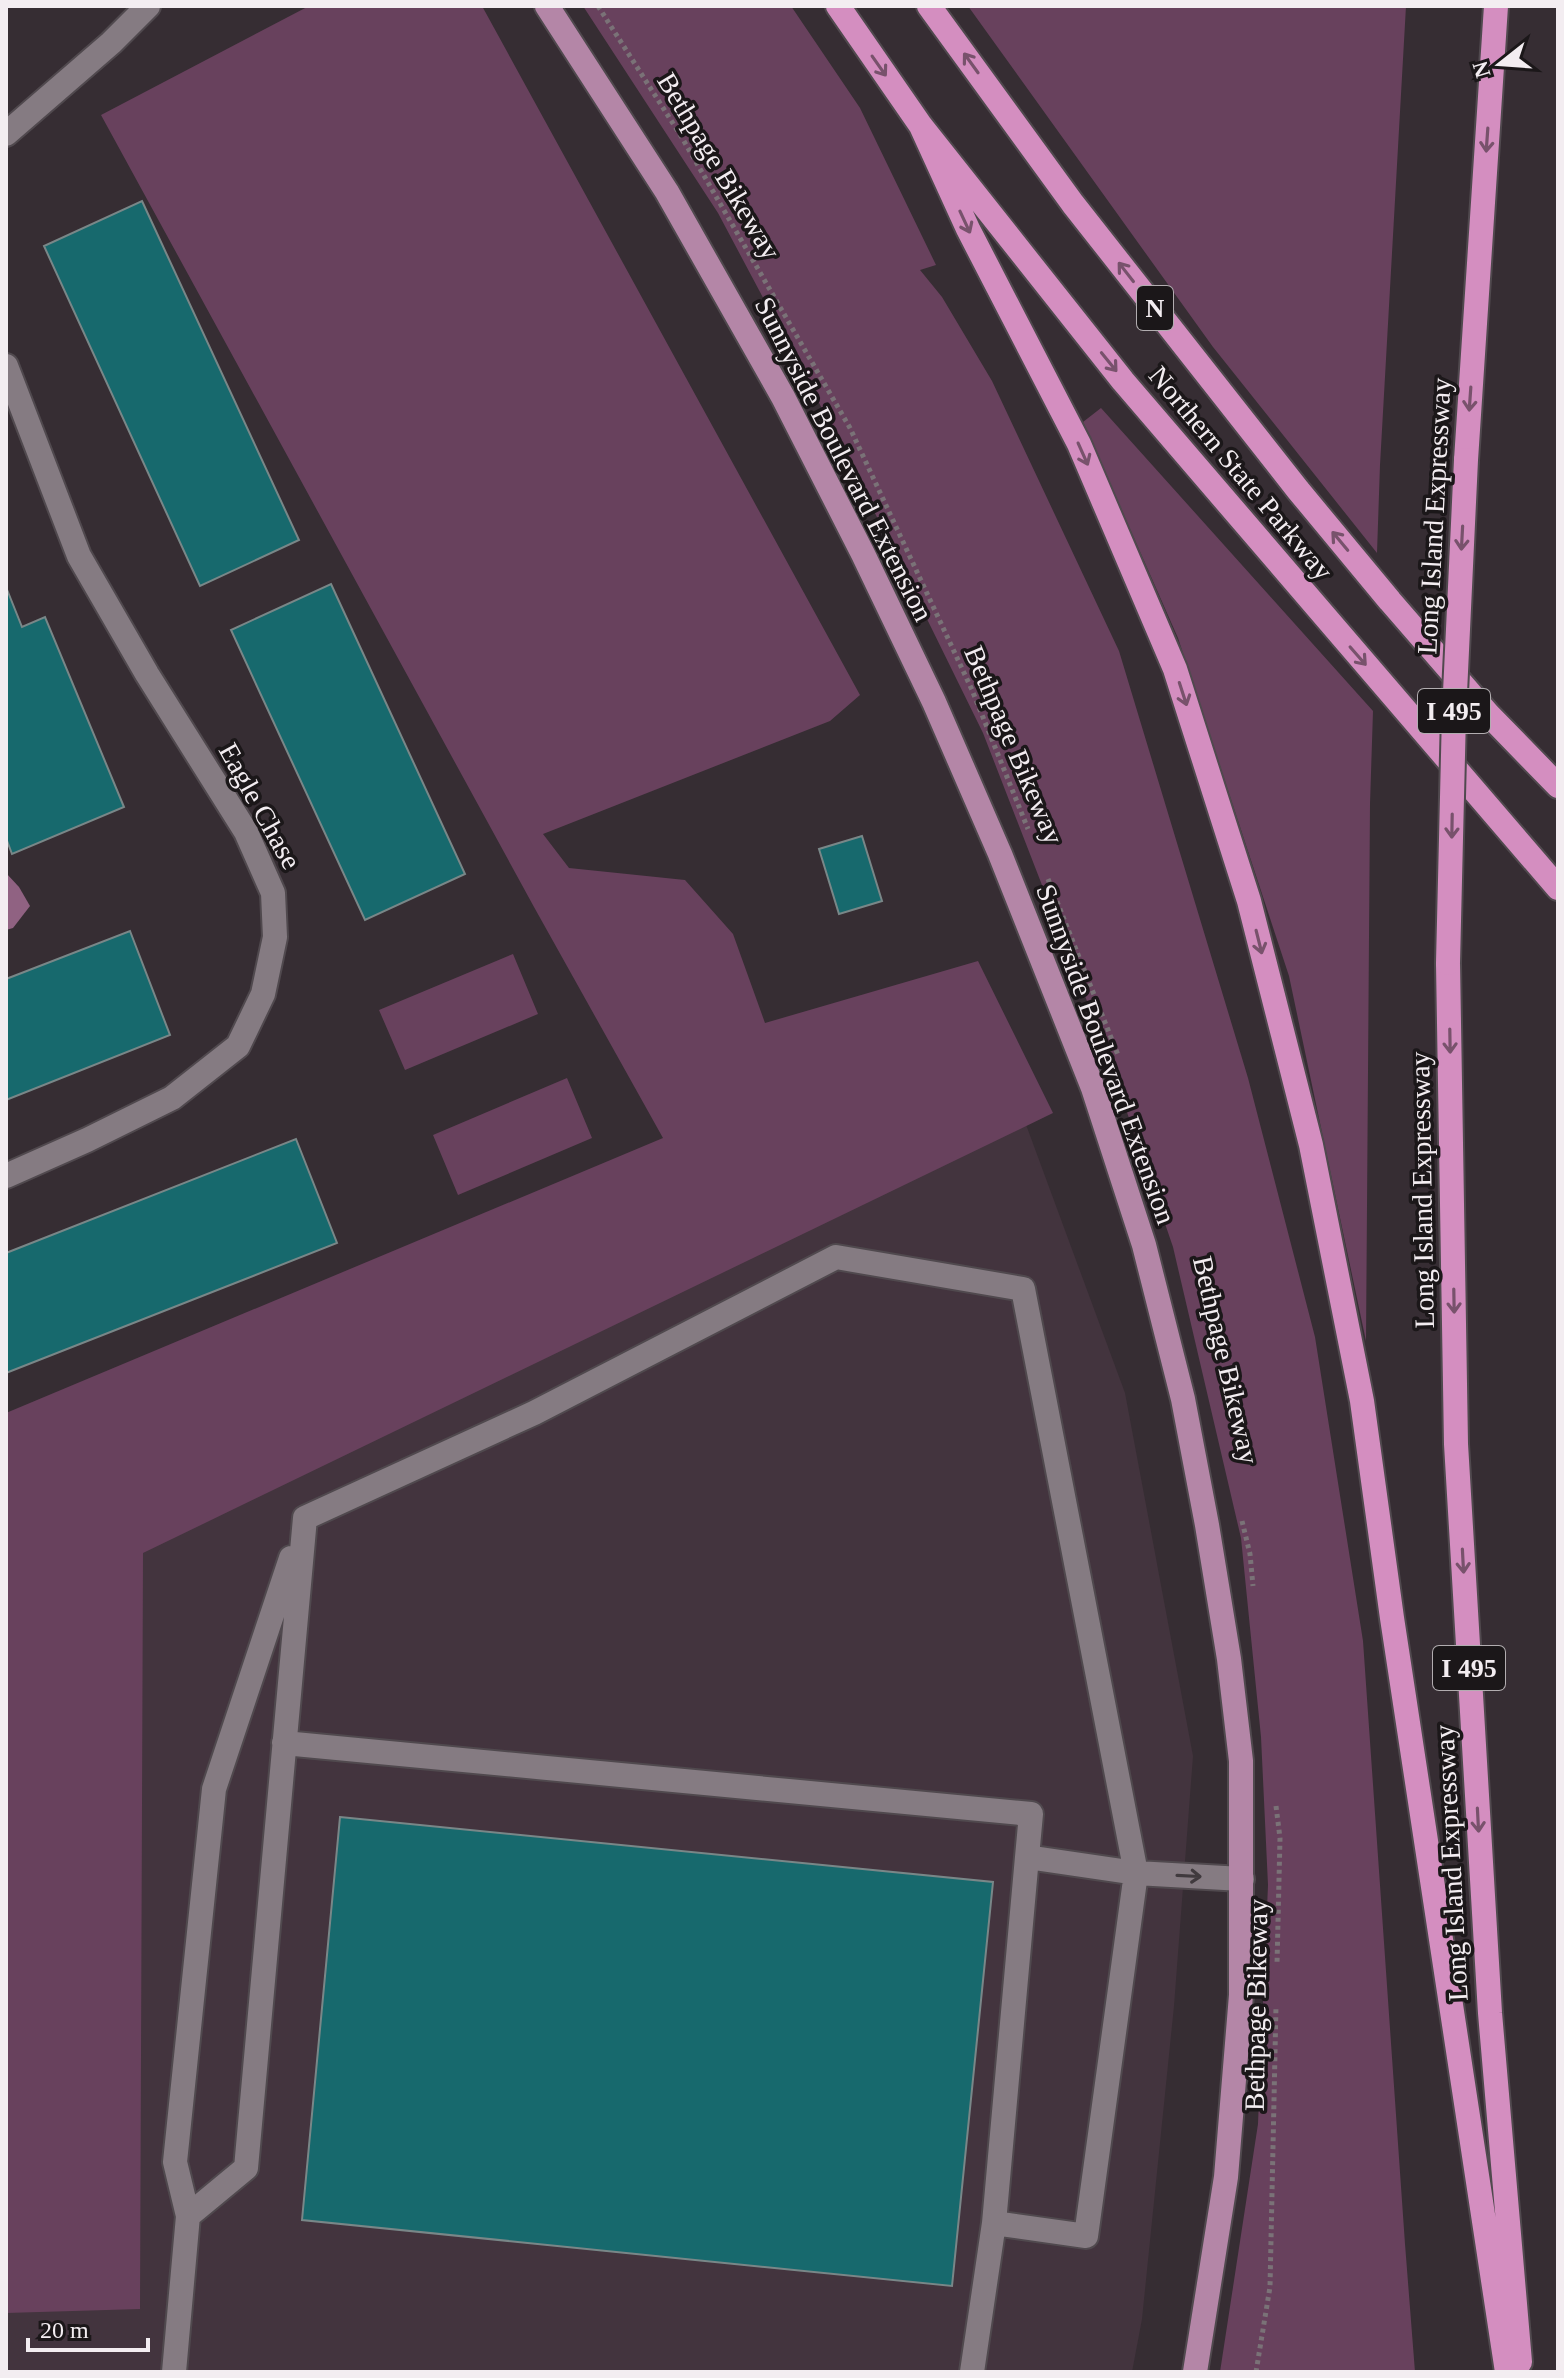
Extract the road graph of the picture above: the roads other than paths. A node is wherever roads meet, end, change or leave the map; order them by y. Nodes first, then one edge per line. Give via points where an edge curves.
1 (148, 6) edge
2 (547, 6) edge
3 (838, 6) edge
4 (929, 6) edge
5 (1496, 6) edge
6 (921, 126) junction
7 (6, 134) edge
8 (6, 366) edge
9 (1558, 786) edge
10 (1558, 888) edge
11 (6, 1176) edge
12 (305, 1518) junction
13 (284, 1743) junction
14 (1027, 1857) junction
15 (1136, 1873) junction
16 (1242, 1879) junction
17 (188, 2216) junction
18 (994, 2223) junction
19 (174, 2372) edge
20 (972, 2372) edge
21 (1195, 2372) edge
22 (1507, 2372) edge
23 (1521, 2372) edge

1 - 7 street
2 - 16 main road, Sunnyside Boulevard Extension via 667,192 857,541 1000,854 1093,1088 1144,1245 1183,1399 1207,1525 1241,1761
3 -> 6 highway, Northern State Parkway
9 -> 4 highway, Northern State Parkway / N via 1488,714 1298,490 1073,204
5 -> 23 highway, Long Island Expressway / I 495, bridge via 1466,460 1448,963 1457,1460 1490,2013
6 -> 10 highway, Northern State Parkway via 1123,381
6 -> 22 highway via 1079,444 1175,669 1249,901 1311,1145 1362,1401
8 - 11 street, Eagle Chase via 79,556 246,832 273,893 275,937 263,994 238,1046 172,1098
12 - 13 street
12 - 15 street via 534,1413 836,1257 1023,1289
12 - 17 street via 214,1789 175,2162
13 - 14 street via 1031,1814
13 - 17 street via 246,2168
14 - 15 street
14 - 18 street
15 -> 16 street
15 - 18 street via 1086,2236
16 - 21 main road, Sunnyside Boulevard Extension via 1241,1995 1226,2177
17 - 19 street
18 - 20 street

